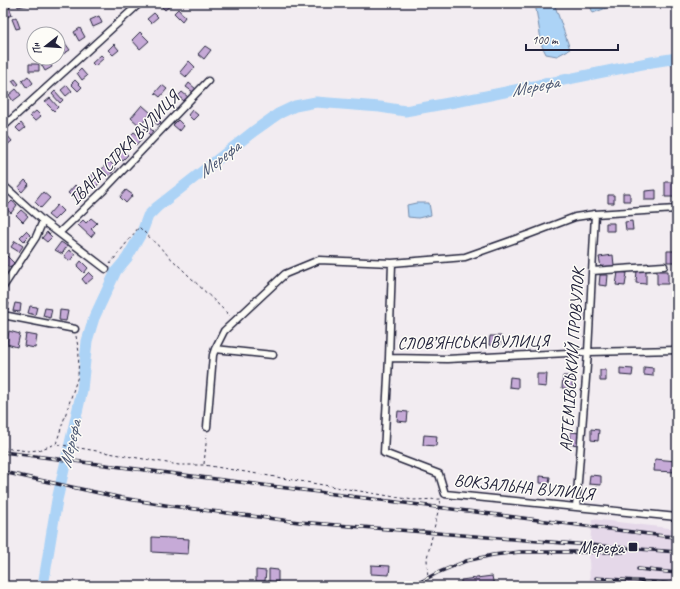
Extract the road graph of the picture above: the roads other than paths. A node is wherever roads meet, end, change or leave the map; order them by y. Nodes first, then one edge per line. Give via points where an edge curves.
1 (140, 3) edge
2 (208, 81) dead end
3 (3, 127) edge
4 (3, 185) edge
5 (677, 209) edge
6 (596, 214) junction
7 (44, 221) junction
8 (59, 233) junction
9 (392, 263) junction
10 (664, 266) dead end
11 (106, 269) road end
12 (592, 271) junction
13 (3, 287) edge
14 (3, 315) edge
15 (75, 329) road end
16 (215, 349) junction
17 (677, 350) edge
18 (588, 352) junction
19 (272, 355) dead end
20 (389, 358) junction
21 (208, 427) road end
22 (576, 507) junction
23 (677, 517) edge

1 - 3 street
2 - 8 street, ІВАНА СІРКА ВУЛИЦЯ via 104,190
4 - 7 street
5 - 6 street
6 - 9 street via 575,217 465,257
6 - 12 street, АРТЕМІВСЬКИЙ ПРОВУЛОК
7 - 8 street
7 - 13 street
8 - 11 street
9 - 16 street via 319,260 285,274 224,331
9 - 20 street
10 - 12 street
12 - 18 street, АРТЕМІВСЬКИЙ ПРОВУЛОК
14 - 15 street
16 - 19 street
16 - 21 street
17 - 18 street, СЛОВ’ЯНСЬКА ВУЛИЦЯ
18 - 20 street, СЛОВ’ЯНСЬКА ВУЛИЦЯ via 447,359
18 - 22 street, АРТЕМІВСЬКИЙ ПРОВУЛОК
20 - 22 street, ВОКЗАЛЬНА ВУЛИЦЯ via 384,453 439,474 445,494
22 - 23 street, ВОКЗАЛЬНА ВУЛИЦЯ

